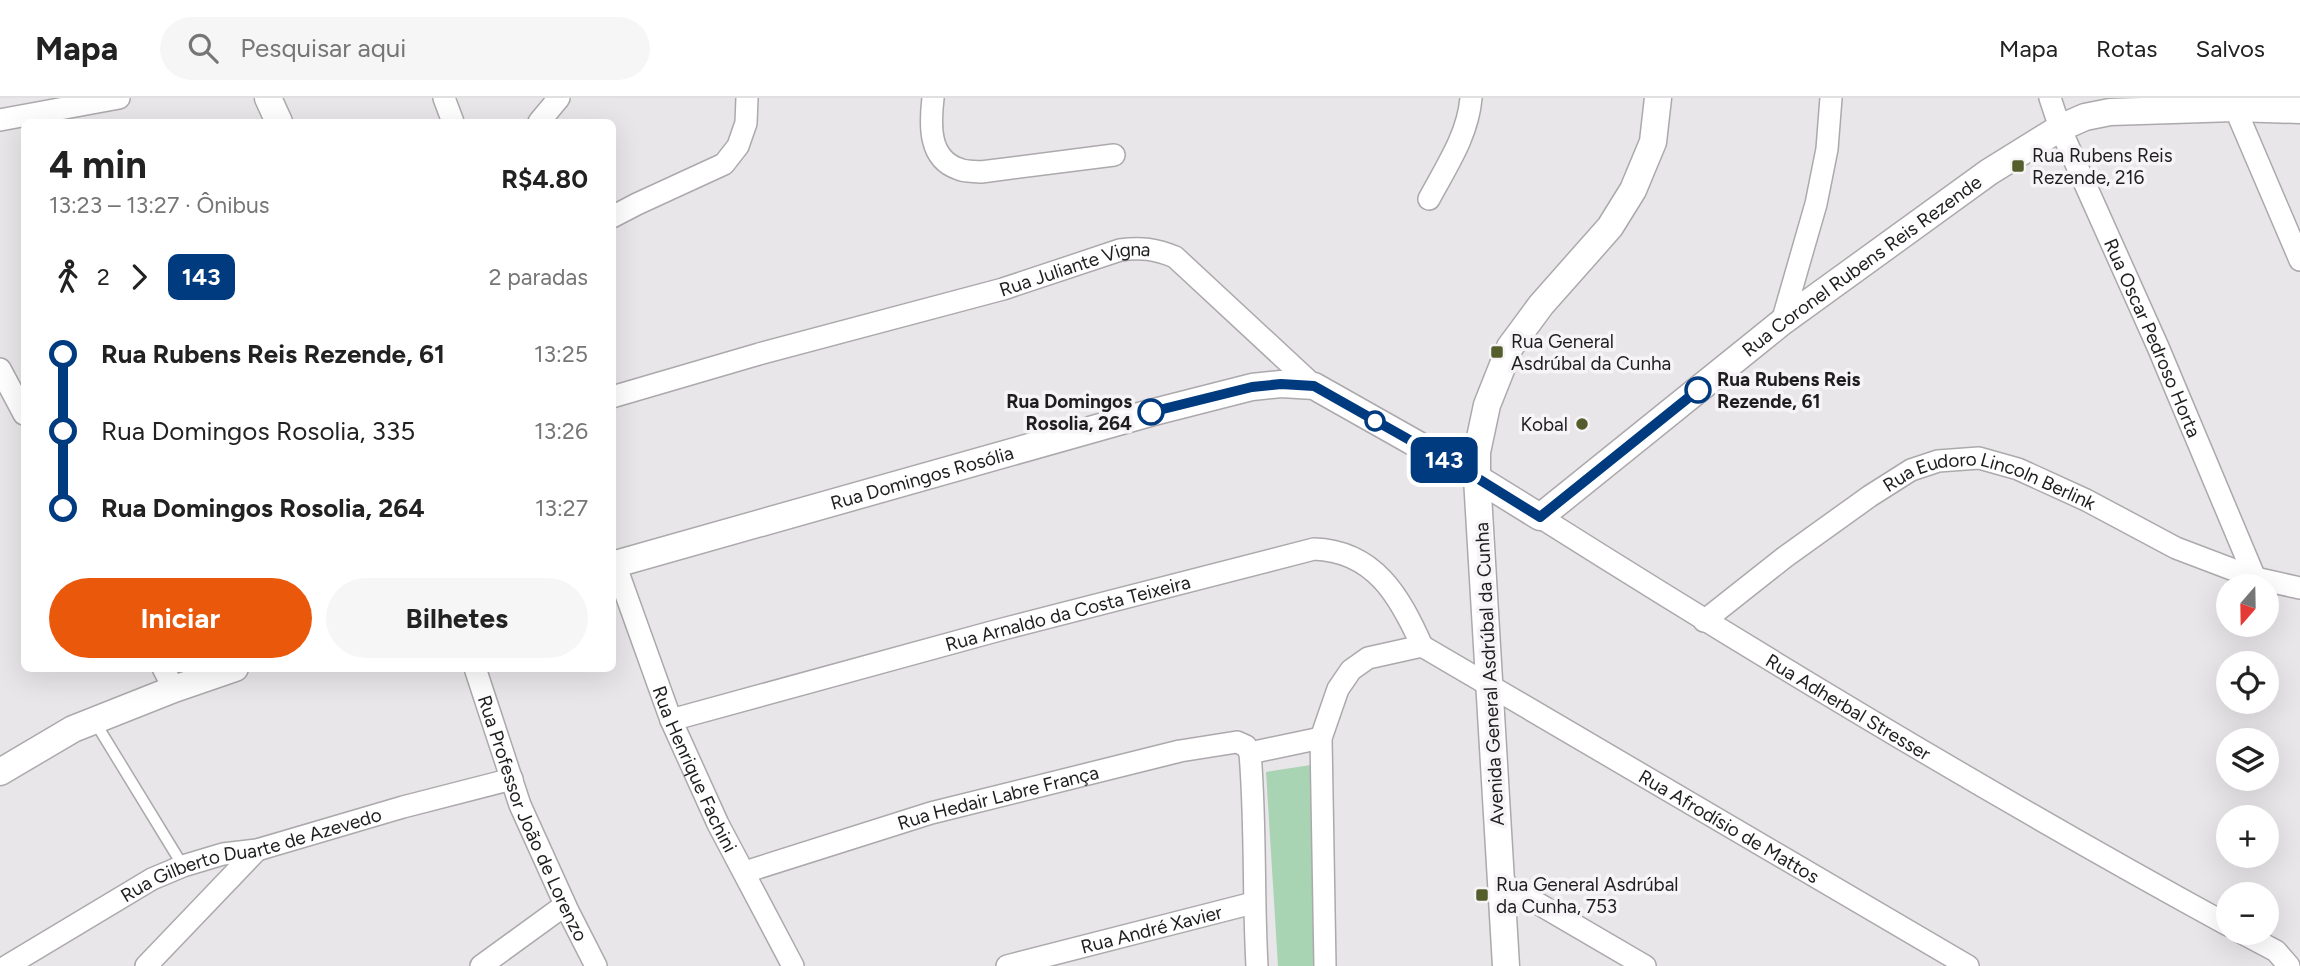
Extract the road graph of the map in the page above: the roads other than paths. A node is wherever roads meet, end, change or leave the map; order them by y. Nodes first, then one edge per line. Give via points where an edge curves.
1 (119, 98) edge
2 (268, 98) edge
3 (444, 98) edge
4 (559, 98) edge
5 (747, 98) edge
6 (933, 98) edge
7 (1471, 98) edge
8 (1658, 98) edge
9 (1831, 98) edge
10 (2050, 98) edge
11 (2235, 108) junction
12 (2300, 110) edge
13 (50, 118) edge
14 (21, 119) edge
15 (25, 119) edge
16 (278, 119) edge
17 (452, 119) edge
18 (542, 119) edge
19 (0, 120) edge
20 (2060, 128) junction
21 (1114, 155) dead end
22 (1429, 199) dead end
23 (616, 216) edge
24 (2300, 260) edge
25 (1782, 322) junction
26 (0, 369) edge
27 (1314, 386) junction
28 (616, 396) edge
29 (21, 408) edge
30 (1477, 478) junction
31 (1540, 517) junction
32 (616, 563) edge
33 (616, 569) edge
34 (2244, 574) edge
35 (2253, 574) edge
36 (2279, 583) edge
37 (2300, 588) edge
38 (1704, 621) junction
39 (1422, 646) junction
40 (211, 672) edge
41 (476, 672) edge
42 (168, 679) edge
43 (1490, 685) junction
44 (94, 720) junction
45 (671, 720) junction
46 (1321, 738) junction
47 (1250, 753) junction
48 (0, 772) edge
49 (512, 779) junction
50 (257, 850) junction
51 (183, 866) junction
52 (745, 872) junction
53 (1501, 882) junction
54 (1253, 903) junction
55 (565, 905) junction
56 (2216, 918) edge
57 (2265, 945) edge
58 (7, 966) edge
59 (146, 966) edge
60 (481, 966) edge
61 (596, 966) edge
62 (793, 966) edge
63 (1007, 966) edge
64 (1257, 966) edge
65 (1325, 966) edge
66 (1506, 966) edge
67 (1645, 966) edge
68 (1968, 966) edge
69 (2289, 966) edge

1 - 13 street
2 - 16 street
3 - 17 street
4 - 18 street
5 - 23 street via 746,123 738,146 724,164
6 - 21 street via 930,122 934,145 944,161 959,169 981,172
7 - 22 street via 1457,148
8 - 30 street, Avenida General Asdrúbal da Cunha via 1653,142 1633,190 1610,227 1541,304 1510,347 1487,405 1477,452
9 - 25 street via 1816,204
10 - 20 street, Rua Oscar Pedroso Horta
11 - 12 street
11 - 20 street via 2110,112
11 - 24 street
13 - 15 street
14 - 19 street
20 - 25 street, Rua Coronel Rubens Reis Rezende via 1990,172
20 - 35 street, Rua Oscar Pedroso Horta
25 - 31 street, Rua Coronel Rubens Reis Rezende
26 - 29 street
27 - 28 street, Rua Juliante Vigna via 1175,257 1140,247
27 - 30 street, Rua Juliante Vigna
27 - 32 street, Rua Domingos Rosólia via 1262,386 1224,393
30 - 31 street, Rua Adherbal Stresser
30 - 43 street, Avenida General Asdrúbal da Cunha
31 - 38 street, Rua Adherbal Stresser
33 - 45 street, Rua Henrique Fachini
34 - 38 street, Rua Eudoro Lincoln Berlink via 2176,548 2018,469 1979,458 1938,461 1911,470 1870,496
36 - 37 street, Rua Eudoro Lincoln Berlink
38 - 56 street, Rua Adherbal Stresser
39 - 43 street, Rua Afrodísio de Mattos
39 - 45 street, Rua Arnaldo da Costa Teixeira via 1405,607 1378,575 1334,549 1314,549
39 - 46 street via 1368,658 1351,670 1338,689
40 - 42 street
41 - 49 street, Rua Professor João de Lorenzo
42 - 44 street
43 - 53 street, Avenida General Asdrúbal da Cunha
43 - 68 street, Rua Afrodísio de Mattos
44 - 48 street
44 - 51 lane
45 - 52 street, Rua Henrique Fachini
46 - 47 street
46 - 65 street
47 - 52 street, Rua Hedair Labre França via 1237,742 1180,751 931,813
47 - 54 street via 1255,811
49 - 50 street, Rua Gilberto Duarte de Azevedo
49 - 55 street, Rua Professor João de Lorenzo
50 - 51 street, Rua Gilberto Duarte de Azevedo
50 - 59 street
51 - 58 street, Rua Gilberto Duarte de Azevedo via 152,879
52 - 62 street, Rua Henrique Fachini
53 - 66 street, Avenida General Asdrúbal da Cunha
53 - 67 street
54 - 63 street, Rua André Xavier
54 - 64 street
55 - 60 street
55 - 61 street, Rua Professor João de Lorenzo
57 - 69 street

